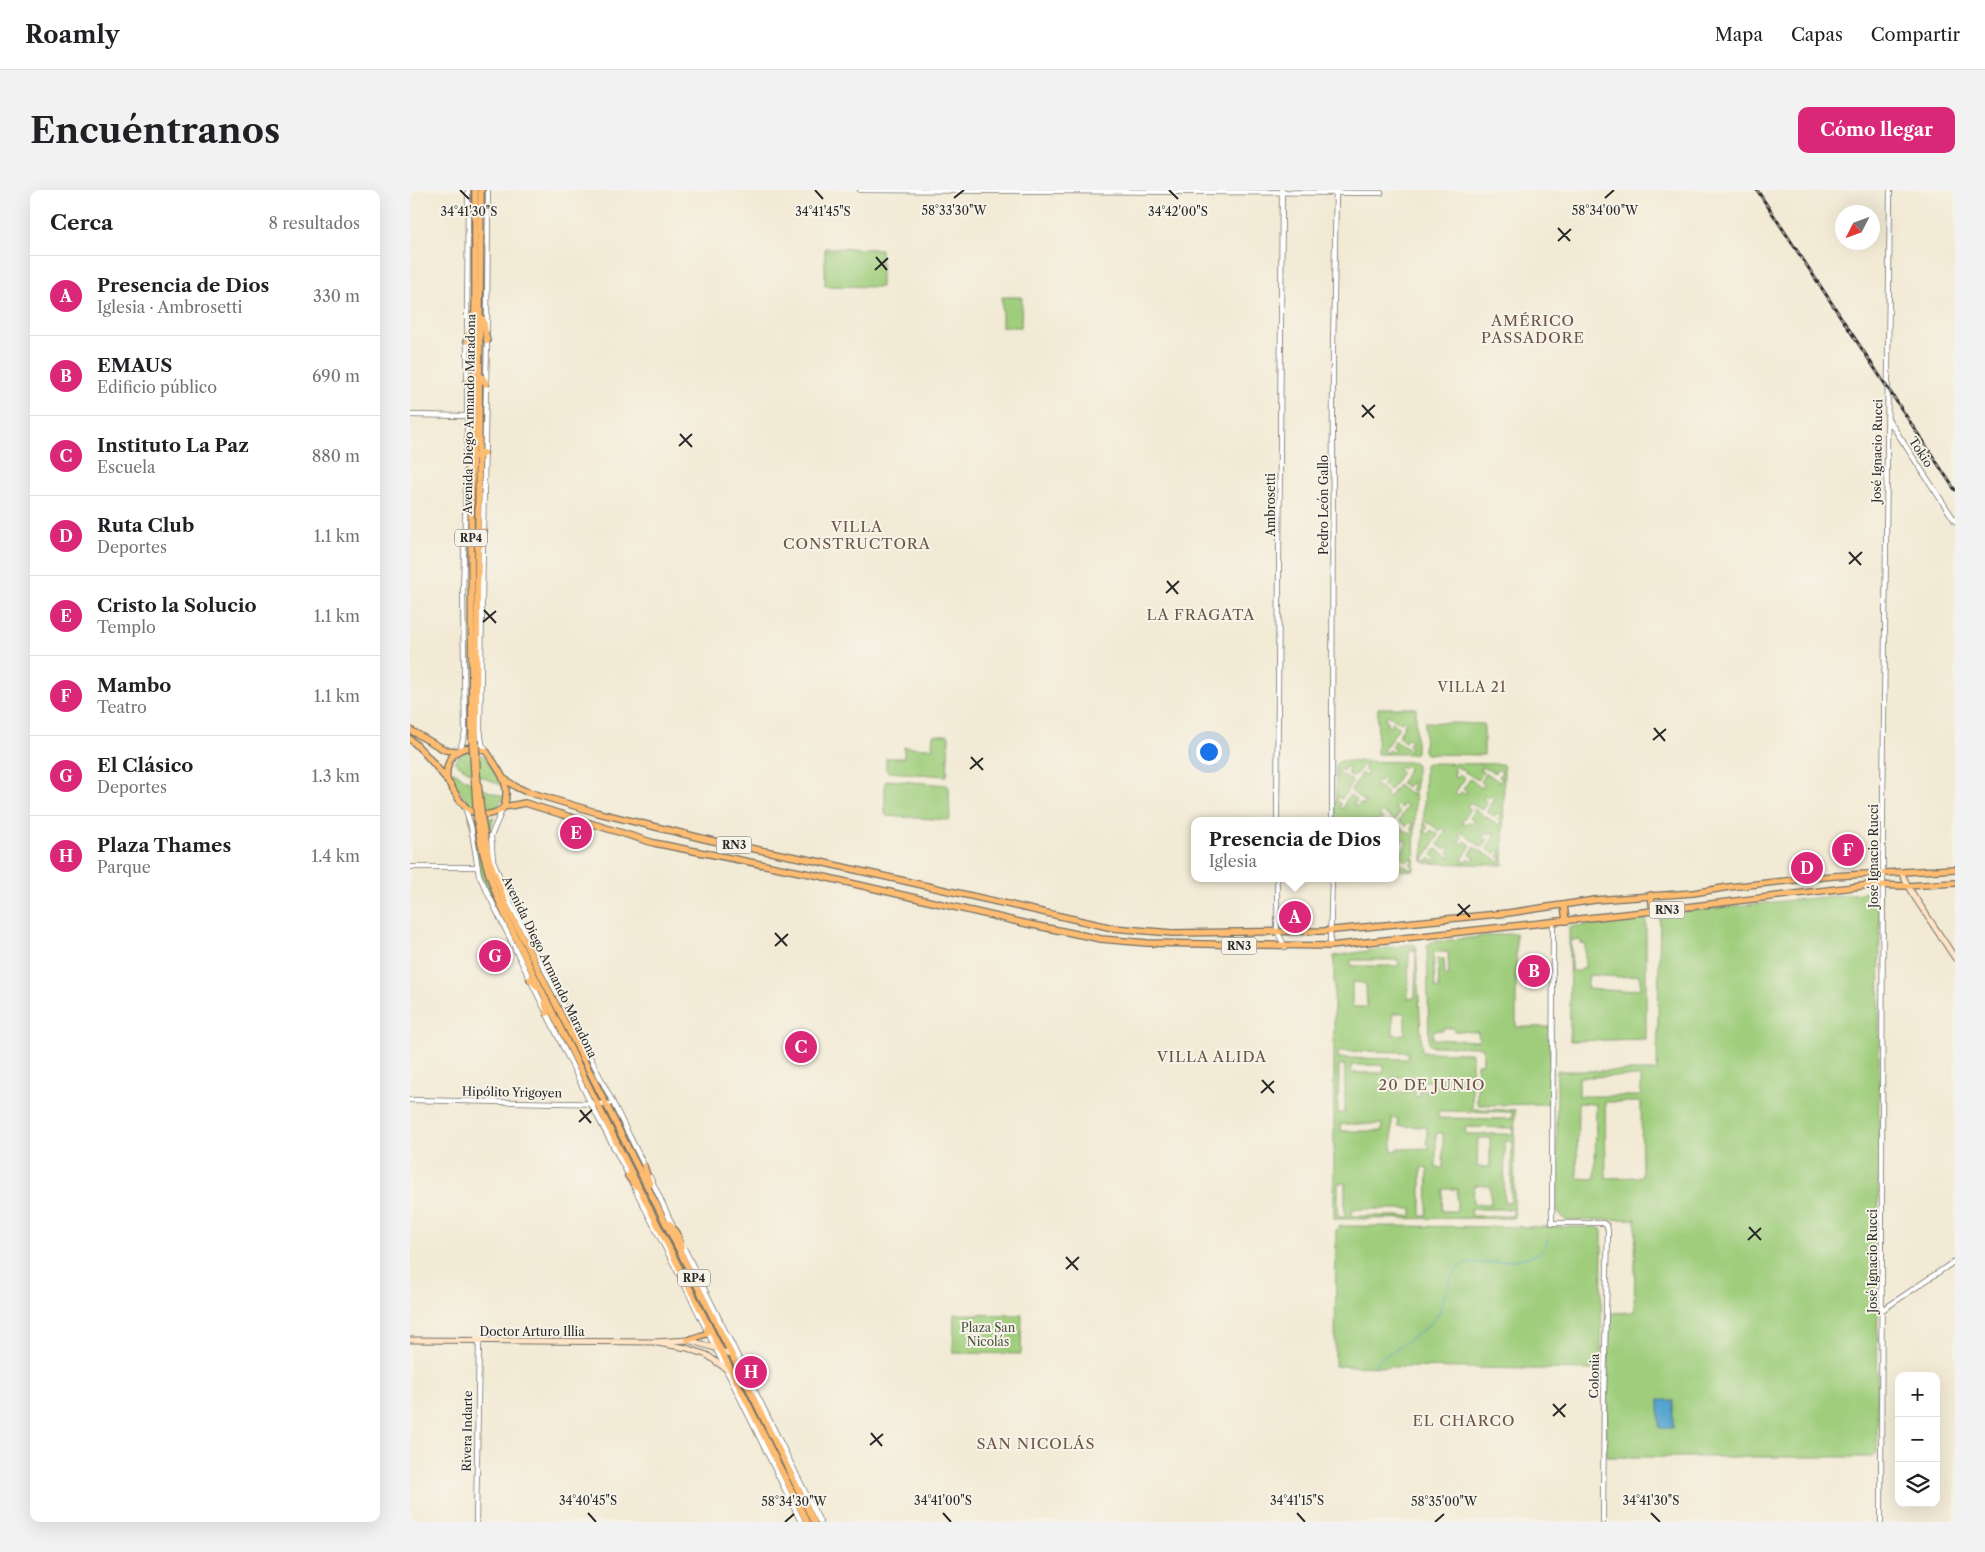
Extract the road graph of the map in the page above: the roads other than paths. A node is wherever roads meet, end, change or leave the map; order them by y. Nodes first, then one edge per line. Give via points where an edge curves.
1 (468, 190) edge
2 (475, 190) edge
3 (482, 190) edge
4 (488, 190) edge
5 (860, 190) edge
6 (1890, 190) edge
7 (1282, 191) edge
8 (1336, 191) edge
9 (1381, 193) dead end
10 (478, 303) junction
11 (467, 341) junction
12 (487, 341) junction
13 (477, 376) junction
14 (467, 382) junction
15 (486, 384) junction
16 (410, 415) edge
17 (466, 416) junction
18 (1887, 418) junction
19 (469, 454) junction
20 (482, 454) junction
21 (466, 471) junction
22 (471, 505) junction
23 (1955, 521) edge
24 (483, 531) junction
25 (477, 563) junction
26 (410, 730) edge
27 (410, 739) edge
28 (474, 739) junction
29 (459, 751) junction
30 (487, 752) junction
31 (503, 778) junction
32 (447, 781) junction
33 (465, 807) junction
34 (503, 808) junction
35 (1277, 817) edge
36 (1332, 817) edge
37 (479, 821) junction
38 (410, 867) edge
39 (476, 867) junction
40 (1955, 869) edge
41 (1883, 872) junction
42 (1901, 872) junction
43 (1277, 882) edge
44 (1332, 882) edge
45 (1955, 883) edge
46 (1884, 884) junction
47 (1907, 886) junction
48 (1651, 895) junction
49 (1564, 905) junction
50 (1653, 911) junction
51 (1566, 921) junction
52 (1554, 922) junction
53 (1277, 931) junction
54 (1331, 931) junction
55 (1285, 946) junction
56 (1330, 946) junction
57 (1955, 958) edge
58 (530, 979) junction
59 (543, 993) junction
60 (547, 1013) junction
61 (562, 1018) junction
62 (586, 1049) junction
63 (410, 1100) edge
64 (594, 1104) junction
65 (605, 1104) junction
66 (613, 1104) junction
67 (644, 1166) junction
68 (628, 1176) junction
69 (656, 1203) junction
70 (656, 1219) junction
71 (678, 1236) junction
72 (1955, 1262) edge
73 (686, 1264) junction
74 (1881, 1311) junction
75 (707, 1321) junction
76 (708, 1332) junction
77 (410, 1340) edge
78 (688, 1340) junction
79 (479, 1341) junction
80 (654, 1342) junction
81 (714, 1348) junction
82 (724, 1353) junction
83 (733, 1356) junction
84 (726, 1369) junction
85 (736, 1379) junction
86 (772, 1436) junction
87 (784, 1451) junction
88 (791, 1475) junction
89 (476, 1522) edge
90 (801, 1522) edge
91 (807, 1522) edge
92 (814, 1522) edge
93 (820, 1522) edge
94 (1603, 1522) edge
95 (1881, 1522) edge

1 - 11 street, Avenida Diego Armando Maradona
2 - 10 main road, Avenida Diego Armando Maradona / RP4
3 - 10 main road, Avenida Diego Armando Maradona / RP4
4 - 12 street, Avenida Diego Armando Maradona
5 - 7 street
6 - 18 street, José Ignacio Rucci
7 - 8 street
7 - 35 street, Ambrosetti
8 - 9 street
8 - 36 street, Pedro León Gallo
10 - 11 main road
10 - 12 main road
10 - 13 main road, Avenida Diego Armando Maradona / RP4
11 - 14 street, Avenida Diego Armando Maradona
12 - 15 street, Avenida Diego Armando Maradona
13 - 14 main road
13 - 15 main road
13 - 19 main road, Avenida Diego Armando Maradona / RP4
13 - 20 main road, Avenida Diego Armando Maradona / RP4
14 - 17 street, Avenida Diego Armando Maradona
15 - 20 street, Avenida Diego Armando Maradona
16 - 17 street
17 - 19 street, Avenida Diego Armando Maradona
18 - 23 street, Tokio
18 - 41 street, José Ignacio Rucci
19 - 20 main road
19 - 21 street, Avenida Diego Armando Maradona
19 - 22 main road, Avenida Diego Armando Maradona / RP4
20 - 24 street, Avenida Diego Armando Maradona
20 - 25 main road, Avenida Diego Armando Maradona / RP4
21 - 22 main road
21 - 29 street, Avenida Diego Armando Maradona via 463,594 465,733
22 - 28 main road, Avenida Diego Armando Maradona / RP4
24 - 25 main road
24 - 30 street, Avenida Diego Armando Maradona via 480,728 482,744
25 - 28 main road, Avenida Diego Armando Maradona / RP4
26 - 29 main road via 445,750
27 - 32 main road
28 - 37 main road, Avenida Diego Armando Maradona / RP4, bridge
29 - 30 main road via 474,747
29 - 32 main road via 449,760
30 - 31 main road, RN3
31 - 34 main road, RN3 via 508,790
31 - 53 main road, RN3 via 525,791 643,824 1113,928 1193,934
32 - 33 main road
33 - 34 main road, RN3 via 482,814 495,813
33 - 39 street, Avenida Diego Armando Maradona
34 - 55 main road, RN3 via 525,803 654,843 820,876 1101,939
34 - 62 street, Avenida Diego Armando Maradona via 491,836 493,860 508,898
37 - 59 main road, Avenida Diego Armando Maradona / RP4 via 484,861 493,888
37 - 61 main road, Avenida Diego Armando Maradona / RP4 via 499,889
38 - 39 street
39 - 58 street, Avenida Diego Armando Maradona
40 - 42 main road, RN3
41 - 42 main road, RN3
41 - 46 street, José Ignacio Rucci
41 - 48 main road, RN3 via 1729,886 1693,894
42 - 47 main road
43 - 53 street
44 - 54 street
45 - 47 main road, RN3
46 - 47 main road, RN3
46 - 50 main road, RN3
46 - 74 street, José Ignacio Rucci
47 - 57 main road
48 - 49 main road, RN3
48 - 50 main road
49 - 51 main road
49 - 54 main road, RN3
50 - 51 main road, RN3
51 - 52 main road, RN3
52 - 56 main road, RN3
52 - 94 street, Colonia via 1552,1223 1603,1223 1608,1226
53 - 54 main road, RN3
53 - 55 street
54 - 56 street
55 - 56 main road, RN3
58 - 59 main road
58 - 60 street, Avenida Diego Armando Maradona
59 - 60 main road
59 - 64 main road, Avenida Diego Armando Maradona / RP4
60 - 64 street, Avenida Diego Armando Maradona
61 - 62 main road
61 - 65 main road, Avenida Diego Armando Maradona / RP4
62 - 66 street, Avenida Diego Armando Maradona
63 - 64 street, Hipólito Yrigoyen
64 - 65 street, Hipólito Yrigoyen
64 - 68 street, Avenida Diego Armando Maradona
64 - 70 main road, Avenida Diego Armando Maradona / RP4
65 - 66 street, Hipólito Yrigoyen
65 - 69 main road, Avenida Diego Armando Maradona / RP4
66 - 67 street, Avenida Diego Armando Maradona
67 - 69 main road
67 - 71 street, Avenida Diego Armando Maradona
68 - 70 main road
68 - 76 street, Avenida Diego Armando Maradona
69 - 71 main road
69 - 73 main road, Avenida Diego Armando Maradona / RP4
70 - 75 main road, Avenida Diego Armando Maradona / RP4
71 - 73 main road
71 - 87 street, Avenida Diego Armando Maradona
72 - 74 street
73 - 83 main road, Avenida Diego Armando Maradona / RP4
74 - 95 street, José Ignacio Rucci
75 - 76 main road
75 - 82 main road, Avenida Diego Armando Maradona / RP4
76 - 78 main road
76 - 81 street, Avenida Diego Armando Maradona
77 - 79 main road, Doctor Arturo Illia
78 - 80 main road, Doctor Arturo Illia
78 - 81 main road, Doctor Arturo Illia
79 - 80 main road, Doctor Arturo Illia
79 - 89 street, Rivera Indarte
80 - 84 main road, Doctor Arturo Illia via 707,1355
81 - 82 main road, Doctor Arturo Illia
81 - 84 street, Avenida Diego Armando Maradona
82 - 83 main road, Doctor Arturo Illia
82 - 85 main road, Avenida Diego Armando Maradona / RP4
83 - 86 main road, Avenida Diego Armando Maradona / RP4
84 - 85 main road
84 - 90 street, Avenida Diego Armando Maradona
85 - 91 main road, Avenida Diego Armando Maradona / RP4
86 - 87 main road
86 - 88 main road, Avenida Diego Armando Maradona / RP4
87 - 88 main road
87 - 93 street, Avenida Diego Armando Maradona
88 - 92 main road, Avenida Diego Armando Maradona / RP4

